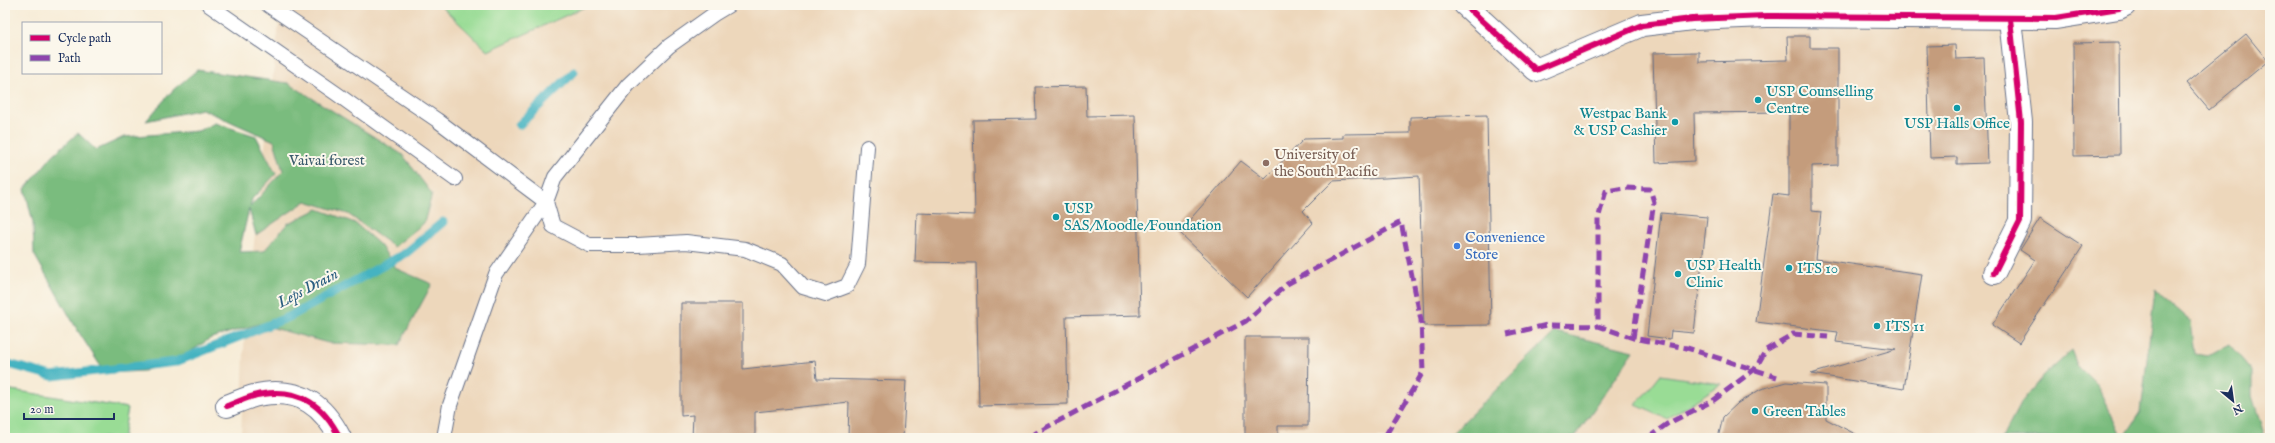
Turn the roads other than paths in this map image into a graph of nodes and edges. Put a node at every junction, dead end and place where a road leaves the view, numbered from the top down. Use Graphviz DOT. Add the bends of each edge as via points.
graph roads {
  1 [pos="209,5"];
  2 [pos="268,5"];
  3 [pos="729,5"];
  4 [pos="1464,5"];
  5 [pos="2125,5"];
  6 [pos="2010,20"];
  7 [pos="867,147"];
  8 [pos="455,179"];
  9 [pos="546,202"];
  10 [pos="1994,273"];
  11 [pos="227,406"];
  12 [pos="340,438"];
  13 [pos="444,438"];
  1 -- 8 [label="lane"];
  2 -- 9 [label="lane" via="437,120"];
  3 -- 9 [label="lane" via="669,46 628,85 555,177"];
  4 -- 6 [label="street" via="1536,70 1642,25 1692,19 1791,16"];
  5 -- 6 [label="street" via="2056,18"];
  6 -- 10 [label="street" via="2021,122 2020,221"];
  7 -- 9 [label="lane" via="858,264 848,286 826,294 803,287 782,264 746,249 686,242 589,245 553,226"];
  9 -- 13 [label="lane" via="496,274 450,405"];
  11 -- 12 [label="street" via="262,394 292,393 322,409"];
}
